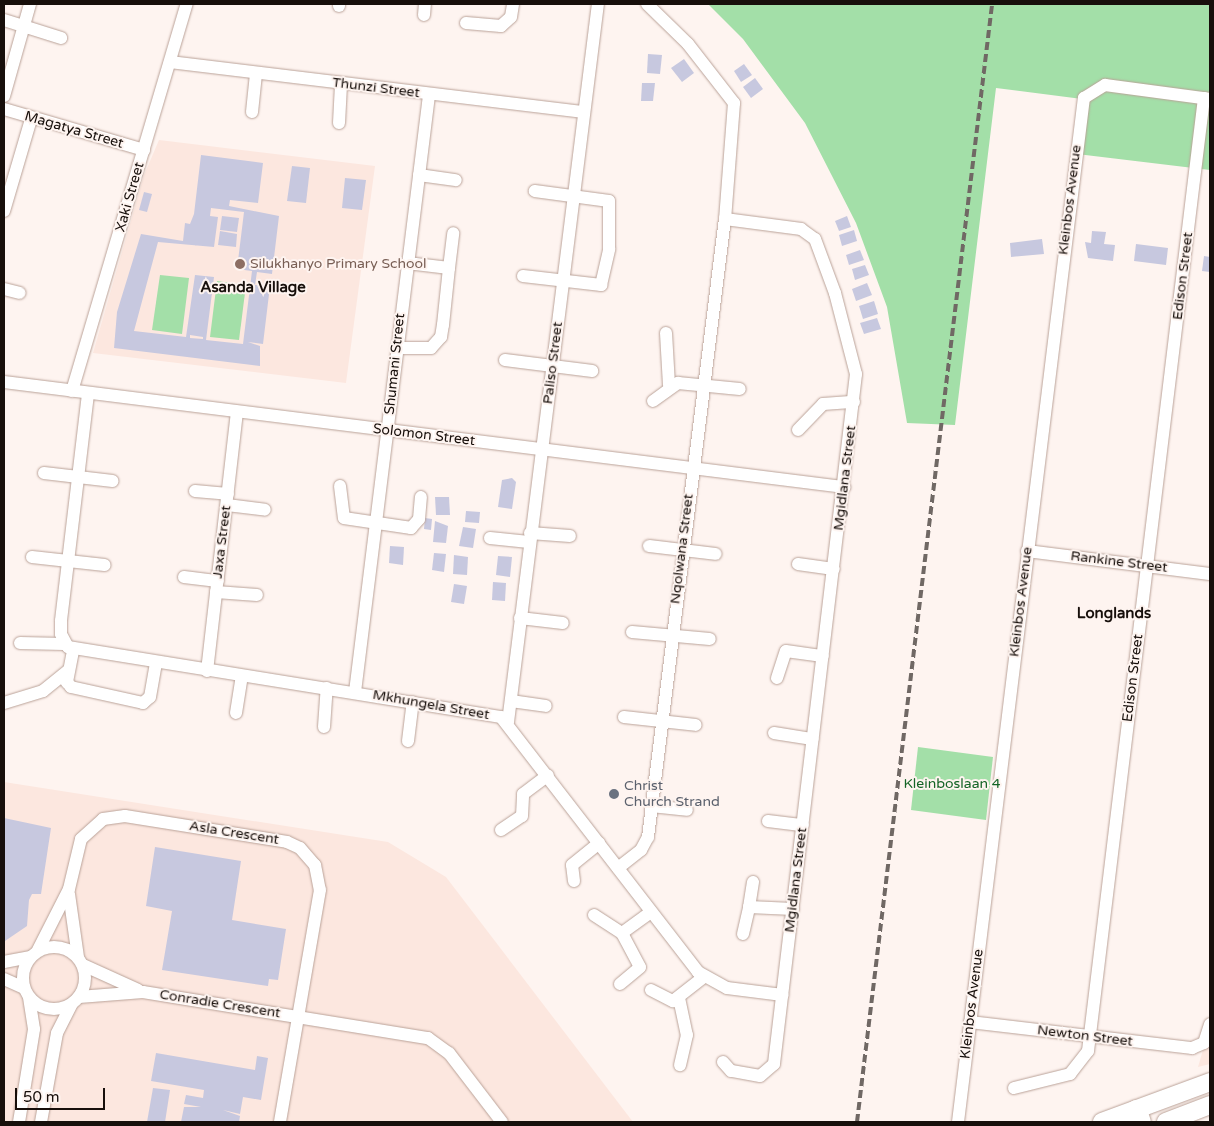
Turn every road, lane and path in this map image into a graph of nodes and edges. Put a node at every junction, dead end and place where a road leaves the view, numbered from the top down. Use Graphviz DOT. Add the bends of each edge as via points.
graph roads {
  1 [pos="30,4"];
  2 [pos="187,4"];
  3 [pos="513,4"];
  4 [pos="598,4"];
  5 [pos="647,4"];
  6 [pos="4,20"];
  7 [pos="466,24"];
  8 [pos="23,27"];
  9 [pos="61,38"];
  10 [pos="170,62"];
  11 [pos="256,73"];
  12 [pos="342,84"];
  13 [pos="429,95"];
  14 [pos="4,96"];
  15 [pos="1207,98"];
  16 [pos="4,109"];
  17 [pos="252,112"];
  18 [pos="582,112"];
  19 [pos="31,119"];
  20 [pos="339,123"];
  21 [pos="144,150"];
  22 [pos="419,175"];
  23 [pos="456,180"];
  24 [pos="535,191"];
  25 [pos="572,196"];
  26 [pos="4,211"];
  27 [pos="725,219"];
  28 [pos="453,233"];
  29 [pos="407,263"];
  30 [pos="449,268"];
  31 [pos="523,276"];
  32 [pos="562,282"];
  33 [pos="4,289"];
  34 [pos="20,293"];
  35 [pos="666,333"];
  36 [pos="397,348"];
  37 [pos="505,360"];
  38 [pos="553,366"];
  39 [pos="592,371"];
  40 [pos="4,382"];
  41 [pos="669,386"];
  42 [pos="703,386"];
  43 [pos="740,389"];
  44 [pos="72,391"];
  45 [pos="88,394"];
  46 [pos="653,401"];
  47 [pos="854,402"];
  48 [pos="237,412"];
  49 [pos="798,430"];
  50 [pos="388,431"];
  51 [pos="542,450"];
  52 [pos="692,468"];
  53 [pos="44,473"];
  54 [pos="78,477"];
  55 [pos="113,481"];
  56 [pos="340,486"];
  57 [pos="844,486"];
  58 [pos="195,491"];
  59 [pos="421,497"];
  60 [pos="227,499"];
  61 [pos="265,510"];
  62 [pos="377,522"];
  63 [pos="570,536"];
  64 [pos="530,537"];
  65 [pos="490,538"];
  66 [pos="649,546"];
  67 [pos="682,549"];
  68 [pos="1027,552"];
  69 [pos="716,554"];
  70 [pos="32,557"];
  71 [pos="68,563"];
  72 [pos="798,564"];
  73 [pos="105,565"];
  74 [pos="1147,566"];
  75 [pos="834,570"];
  76 [pos="1210,574"];
  77 [pos="184,577"];
  78 [pos="217,586"];
  79 [pos="257,595"];
  80 [pos="520,618"];
  81 [pos="563,623"];
  82 [pos="632,632"];
  83 [pos="672,636"];
  84 [pos="710,639"];
  85 [pos="20,643"];
  86 [pos="68,647"];
  87 [pos="824,656"];
  88 [pos="156,663"];
  89 [pos="69,670"];
  90 [pos="207,671"];
  91 [pos="242,676"];
  92 [pos="777,678"];
  93 [pos="327,688"];
  94 [pos="355,692"];
  95 [pos="511,701"];
  96 [pos="413,702"];
  97 [pos="4,703"];
  98 [pos="546,706"];
  99 [pos="236,713"];
  100 [pos="624,717"];
  101 [pos="662,721"];
  102 [pos="508,722"];
  103 [pos="696,725"];
  104 [pos="324,727"];
  105 [pos="774,733"];
  106 [pos="813,739"];
  107 [pos="408,741"];
  108 [pos="548,775"];
  109 [pos="651,806"];
  110 [pos="687,810"];
  111 [pos="768,821"];
  112 [pos="803,825"];
  113 [pos="501,830"];
  114 [pos="599,842"];
  115 [pos="618,868"];
  116 [pos="574,881"];
  117 [pos="752,882"];
  118 [pos="69,889"];
  119 [pos="748,907"];
  120 [pos="793,909"];
  121 [pos="651,912"];
  122 [pos="594,915"];
  123 [pos="622,933"];
  124 [pos="744,934"];
  125 [pos="34,954"];
  126 [pos="81,961"];
  127 [pos="4,962"];
  128 [pos="4,978"];
  129 [pos="704,978"];
  130 [pos="620,984"];
  131 [pos="651,990"];
  132 [pos="143,992"];
  133 [pos="27,993"];
  134 [pos="782,995"];
  135 [pos="679,998"];
  136 [pos="75,1000"];
  137 [pos="298,1016"];
  138 [pos="970,1022"];
  139 [pos="1210,1024"];
  140 [pos="1090,1036"];
  141 [pos="724,1062"];
  142 [pos="680,1065"];
  143 [pos="1210,1082"];
  144 [pos="1014,1088"];
  145 [pos="1210,1105"];
  146 [pos="1138,1116"];
  147 [pos="19,1122"];
  148 [pos="41,1122"];
  149 [pos="280,1122"];
  150 [pos="502,1122"];
  151 [pos="958,1122"];
  152 [pos="1102,1122"];
  153 [pos="1166,1122"];
  1 -- 8 [label="street"];
  2 -- 10 [label="street, Xaki Street"];
  3 -- 7 [label="street" via="511,17 501,26"];
  4 -- 18 [label="street, Paliso Street"];
  5 -- 27 [label="street" via="688,44 734,103"];
  6 -- 8 [label="street"];
  8 -- 9 [label="street"];
  8 -- 14 [label="street"];
  10 -- 11 [label="street, Thunzi Street"];
  10 -- 21 [label="street, Xaki Street"];
  11 -- 12 [label="street, Thunzi Street"];
  11 -- 17 [label="street"];
  12 -- 13 [label="street, Thunzi Street"];
  12 -- 20 [label="street"];
  13 -- 18 [label="street, Thunzi Street"];
  13 -- 22 [label="street, Shumani Street"];
  15 -- 68 [label="street, Kleinbos Avenue" via="1105,85 1095,88 1084,98"];
  15 -- 74 [label="street, Edison Street"];
  16 -- 19 [label="street, Magatya Street"];
  18 -- 25 [label="street, Paliso Street"];
  19 -- 21 [label="street, Magatya Street"];
  19 -- 26 [label="street"];
  21 -- 44 [label="street, Xaki Street"];
  22 -- 23 [label="street"];
  22 -- 29 [label="street, Shumani Street"];
  24 -- 25 [label="street"];
  25 -- 32 [label="street, Paliso Street"];
  25 -- 32 [label="street" via="611,204 609,250 603,284"];
  27 -- 42 [label="street, Nqolwana Street"];
  27 -- 47 [label="street, Mgidlana Street" via="801,229 815,239 852,350"];
  28 -- 30 [label="street"];
  29 -- 30 [label="street"];
  29 -- 36 [label="street, Shumani Street"];
  30 -- 36 [label="street" via="439,340 425,350"];
  31 -- 32 [label="street"];
  32 -- 38 [label="street, Paliso Street"];
  33 -- 34 [label="street"];
  35 -- 41 [label="street"];
  36 -- 50 [label="street, Shumani Street"];
  37 -- 38 [label="street"];
  38 -- 39 [label="street"];
  38 -- 51 [label="street, Paliso Street"];
  40 -- 44 [label="street, Solomon Street"];
  41 -- 42 [label="street"];
  41 -- 46 [label="street"];
  42 -- 43 [label="street"];
  42 -- 52 [label="street, Nqolwana Street"];
  44 -- 45 [label="street, Solomon Street"];
  45 -- 48 [label="street, Solomon Street"];
  45 -- 54 [label="street"];
  47 -- 49 [label="street" via="823,404"];
  47 -- 57 [label="street, Mgidlana Street"];
  48 -- 50 [label="street, Solomon Street"];
  48 -- 60 [label="street, Jaxa Street"];
  50 -- 51 [label="street, Solomon Street"];
  50 -- 62 [label="street, Shumani Street"];
  51 -- 52 [label="street, Solomon Street"];
  51 -- 64 [label="street, Paliso Street"];
  52 -- 57 [label="street, Solomon Street"];
  52 -- 67 [label="street, Nqolwana Street"];
  53 -- 54 [label="street"];
  54 -- 55 [label="street"];
  54 -- 71 [label="street"];
  56 -- 62 [label="street" via="342,516"];
  57 -- 75 [label="street, Mgidlana Street"];
  58 -- 60 [label="street"];
  59 -- 62 [label="street" via="414,527"];
  60 -- 61 [label="street"];
  60 -- 78 [label="street, Jaxa Street"];
  62 -- 94 [label="street, Shumani Street"];
  63 -- 64 [label="street"];
  64 -- 65 [label="street"];
  64 -- 80 [label="street, Paliso Street"];
  66 -- 67 [label="street"];
  67 -- 69 [label="street"];
  67 -- 83 [label="street, Nqolwana Street"];
  68 -- 74 [label="street, Rankine Street"];
  68 -- 138 [label="street, Kleinbos Avenue"];
  70 -- 71 [label="street"];
  71 -- 73 [label="street"];
  71 -- 86 [label="street" via="61,621"];
  72 -- 75 [label="street"];
  74 -- 76 [label="street, Rankine Street"];
  74 -- 140 [label="street, Edison Street"];
  75 -- 87 [label="street, Mgidlana Street"];
  77 -- 78 [label="street"];
  78 -- 79 [label="street"];
  78 -- 90 [label="street, Jaxa Street"];
  80 -- 81 [label="street"];
  80 -- 95 [label="street, Paliso Street"];
  82 -- 83 [label="street"];
  83 -- 84 [label="street"];
  83 -- 101 [label="street, Nqolwana Street"];
  85 -- 86 [label="street, Mkhungela Street"];
  86 -- 88 [label="street, Mkhungela Street"];
  86 -- 89 [label="street"];
  87 -- 92 [label="street" via="786,651"];
  87 -- 106 [label="street, Mgidlana Street"];
  88 -- 89 [label="street" via="150,697 143,704 70,687"];
  88 -- 90 [label="street, Mkhungela Street"];
  89 -- 97 [label="street" via="43,691"];
  90 -- 91 [label="street, Mkhungela Street"];
  91 -- 93 [label="street, Mkhungela Street"];
  91 -- 99 [label="street"];
  93 -- 94 [label="street, Mkhungela Street"];
  93 -- 104 [label="street"];
  94 -- 96 [label="street, Mkhungela Street"];
  95 -- 98 [label="street"];
  95 -- 102 [label="street, Paliso Street"];
  96 -- 102 [label="street, Mkhungela Street" via="490,715"];
  96 -- 107 [label="street"];
  100 -- 101 [label="street"];
  101 -- 103 [label="street"];
  101 -- 109 [label="street, Nqolwana Street"];
  102 -- 108 [label="street, Mkhungela Street"];
  105 -- 106 [label="street"];
  106 -- 112 [label="street, Mgidlana Street"];
  108 -- 113 [label="street" via="523,794 522,816"];
  108 -- 114 [label="street, Mkhungela Street"];
  109 -- 110 [label="street"];
  109 -- 115 [label="street, Nqolwana Street" via="646,842"];
  111 -- 112 [label="street"];
  112 -- 120 [label="street, Mgidlana Street"];
  114 -- 115 [label="street, Mkhungela Street"];
  114 -- 116 [label="street" via="572,865"];
  115 -- 121 [label="street, Mkhungela Street"];
  117 -- 119 [label="street"];
  118 -- 125 [label="street, Asla Crescent"];
  118 -- 126 [label="street, Asla Crescent" via="71,930"];
  118 -- 137 [label="street, Asla Crescent" via="81,839 96,823 110,817 294,844 311,858 320,882"];
  119 -- 120 [label="street"];
  119 -- 124 [label="street"];
  120 -- 134 [label="street, Mgidlana Street"];
  121 -- 123 [label="street"];
  121 -- 129 [label="street, Mkhungela Street"];
  122 -- 123 [label="street"];
  123 -- 130 [label="street" via="640,967"];
  125 -- 126 [label="street" via="59,946"];
  125 -- 127 [label="street"];
  125 -- 133 [label="street" via="24,966"];
  126 -- 132 [label="street, Conradie Crescent"];
  126 -- 136 [label="street" via="85,981"];
  128 -- 133 [label="street"];
  129 -- 134 [label="street, Mkhungela Street" via="727,988"];
  129 -- 135 [label="street"];
  131 -- 135 [label="street" via="665,1001"];
  132 -- 136 [label="street, Conradie Crescent"];
  132 -- 137 [label="street, Conradie Crescent"];
  133 -- 136 [label="street" via="45,1008"];
  133 -- 147 [label="street" via="34,1029"];
  134 -- 141 [label="street, Mgidlana Street" via="774,1064 760,1076 731,1071"];
  135 -- 142 [label="street" via="687,1035"];
  136 -- 148 [label="street" via="57,1033"];
  137 -- 149 [label="street, Conradie Crescent"];
  137 -- 150 [label="street, Conradie Crescent" via="434,1041 449,1052"];
  138 -- 140 [label="street, Newton Street"];
  138 -- 151 [label="street, Kleinbos Avenue"];
  139 -- 140 [label="street, Newton Street" via="1200,1045 1192,1048"];
  140 -- 144 [label="street, Edison Street" via="1085,1059 1076,1070"];
  143 -- 146 [label="main road"];
  145 -- 153 [label="main road"];
  146 -- 152 [label="main road"];
}
